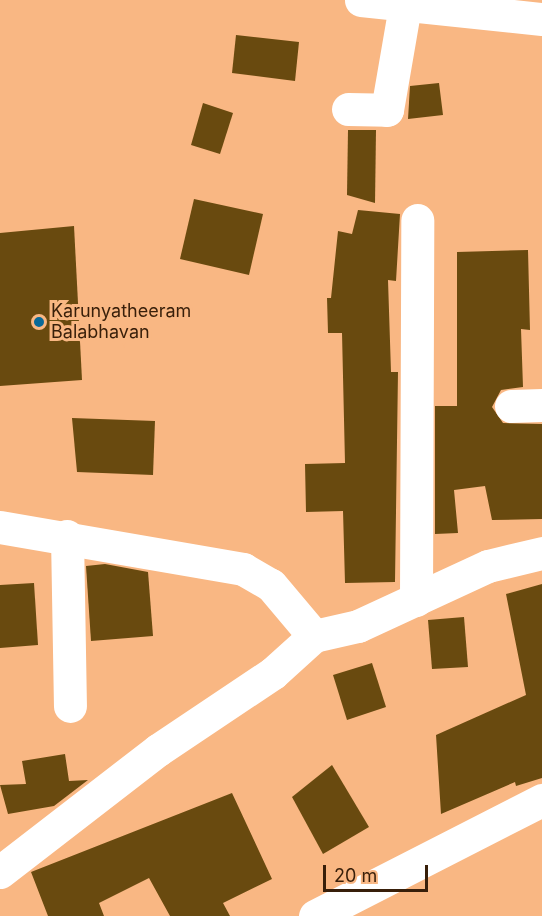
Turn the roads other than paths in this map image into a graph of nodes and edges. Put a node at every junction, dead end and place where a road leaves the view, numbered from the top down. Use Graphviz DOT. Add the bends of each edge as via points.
graph roads {
  1 [pos="357,1"];
  2 [pos="405,6"];
  3 [pos="542,19"];
  4 [pos="348,109"];
  5 [pos="417,220"];
  6 [pos="0,527"];
  7 [pos="67,536"];
  8 [pos="542,553"];
  9 [pos="416,600"];
  10 [pos="314,636"];
  11 [pos="70,706"];
  12 [pos="542,800"];
  13 [pos="5,862"];
  14 [pos="315,916"];
  1 -- 2 [label="street"];
  2 -- 3 [label="street"];
  2 -- 4 [label="street" via="387,110"];
  5 -- 9 [label="street"];
  6 -- 7 [label="street"];
  7 -- 10 [label="street" via="243,569 271,585"];
  7 -- 11 [label="street"];
  8 -- 9 [label="street" via="488,566"];
  9 -- 10 [label="street" via="358,626"];
  10 -- 13 [label="street" via="273,673 158,750 96,802"];
  12 -- 14 [label="street"];
}
